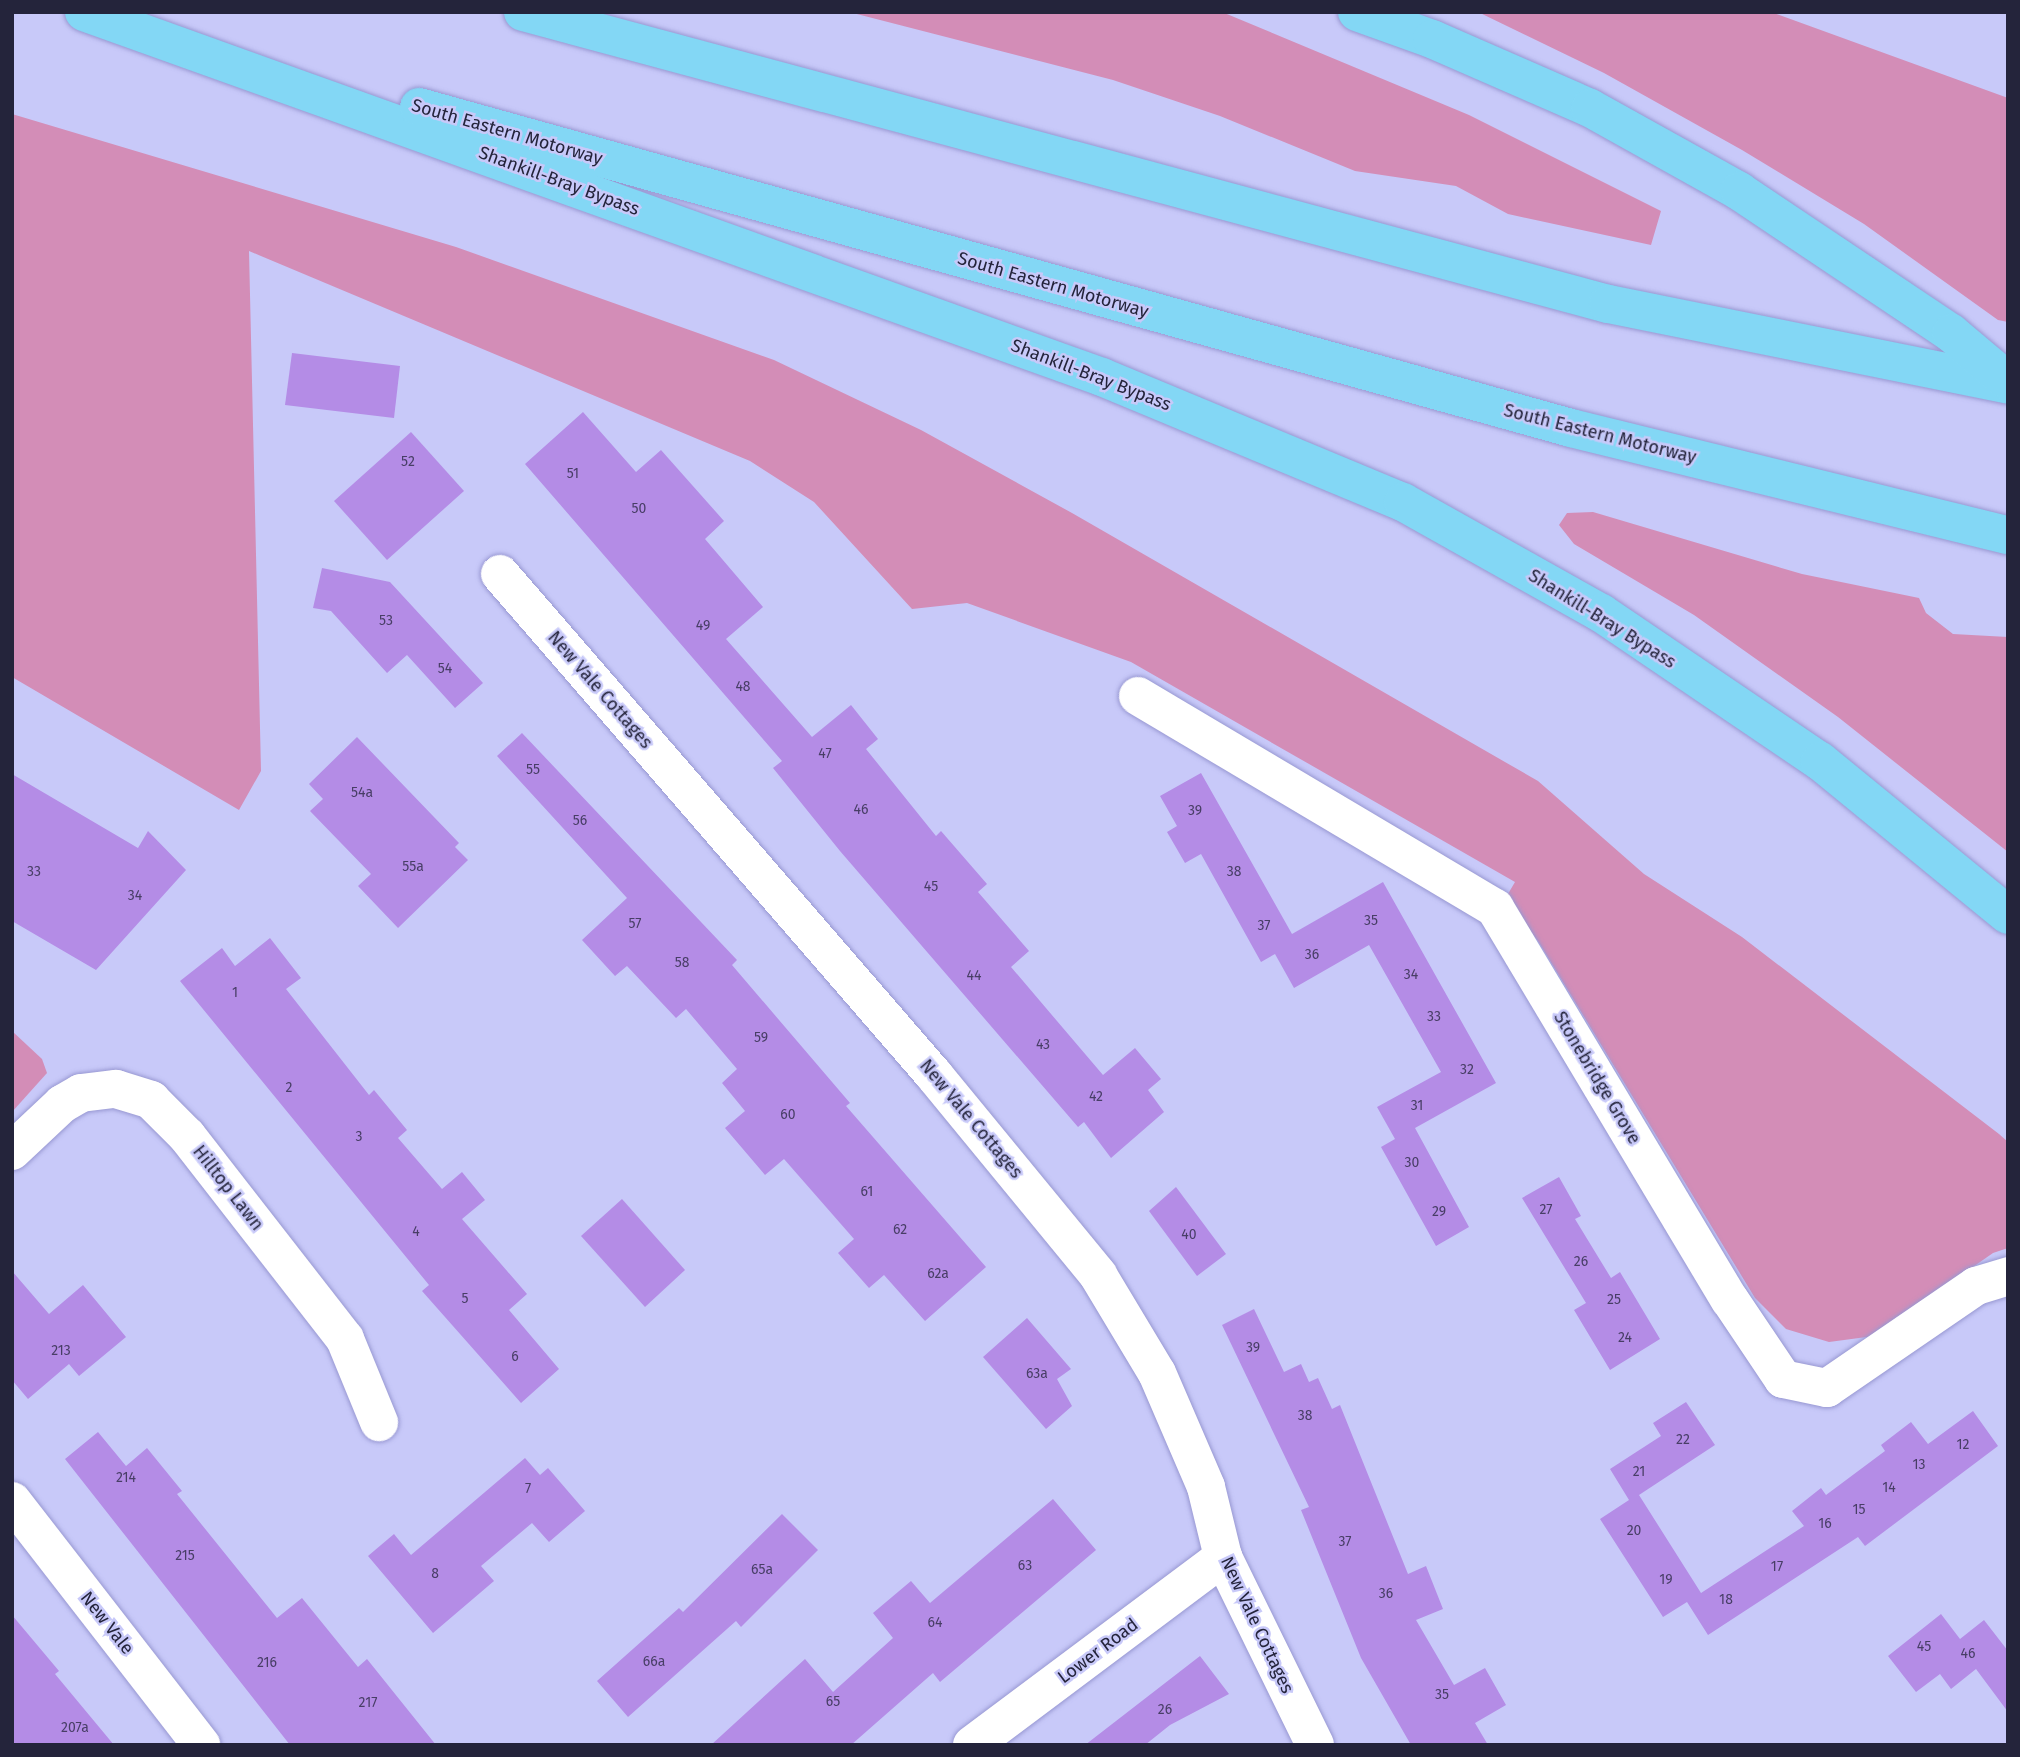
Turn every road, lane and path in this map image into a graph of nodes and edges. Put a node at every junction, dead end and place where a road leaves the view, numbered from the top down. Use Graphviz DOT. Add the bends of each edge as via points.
graph roads {
  1 [pos="523,12"];
  2 [pos="1356,12"];
  3 [pos="94,15"];
  4 [pos="2008,383"];
  5 [pos="2008,535"];
  6 [pos="500,574"];
  7 [pos="1138,696"];
  8 [pos="2008,915"];
  9 [pos="12,1152"];
  10 [pos="2008,1276"];
  11 [pos="379,1422"];
  12 [pos="12,1501"];
  13 [pos="1223,1557"];
  14 [pos="201,1745"];
  15 [pos="972,1745"];
  16 [pos="1315,1745"];
  1 -- 4 [label="highway" via="1608,304"];
  2 -- 4 [label="highway" via="1432,39 1590,108 1739,191 1951,333"];
  3 -- 5 [label="highway, South Eastern Motorway" via="1571,428"];
  3 -- 8 [label="highway, Shankill-Bray Bypass" via="1102,377 1403,502 1601,613 1821,761"];
  6 -- 13 [label="street, New Vale Cottages" via="934,1075 1098,1275 1157,1373 1206,1487"];
  7 -- 10 [label="street, Stonebridge Grove" via="1495,908 1730,1300 1783,1378 1827,1388 1976,1286"];
  9 -- 11 [label="street, Hilltop Lawn" via="62,1104 81,1093 116,1089 151,1100 187,1136 345,1339"];
  12 -- 14 [label="street, New Vale"];
  13 -- 15 [label="street, Lower Road"];
  13 -- 16 [label="street, New Vale Cottages"];
}
